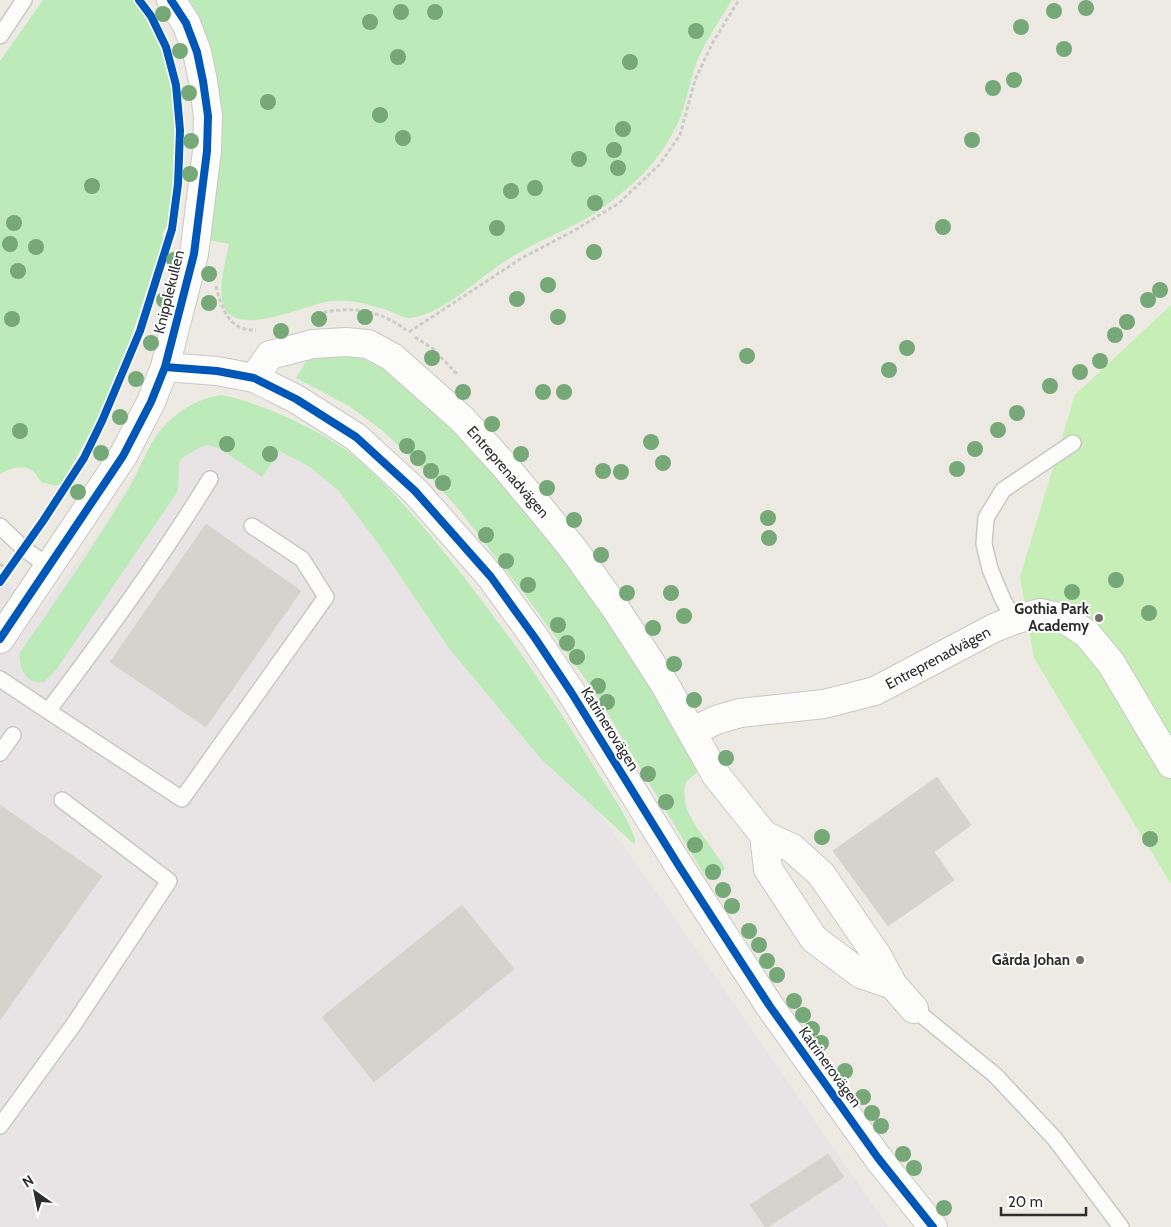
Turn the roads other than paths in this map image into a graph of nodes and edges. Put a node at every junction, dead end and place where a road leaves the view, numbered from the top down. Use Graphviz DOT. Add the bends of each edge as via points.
graph roads {
  1 [pos="24,0"];
  2 [pos="171,0"];
  3 [pos="0,36"];
  4 [pos="165,366"];
  5 [pos="254,378"];
  6 [pos="1073,444"];
  7 [pos="210,479"];
  8 [pos="0,526"];
  9 [pos="252,526"];
  10 [pos="50,567"];
  11 [pos="1014,620"];
  12 [pos="0,639"];
  13 [pos="0,679"];
  14 [pos="48,711"];
  15 [pos="692,732"];
  16 [pos="13,735"];
  17 [pos="0,753"];
  18 [pos="1171,764"];
  19 [pos="62,800"];
  20 [pos="764,835"];
  21 [pos="893,985"];
  22 [pos="914,1009"];
  23 [pos="0,1126"];
  24 [pos="933,1227"];
  25 [pos="1121,1227"];
  1 -- 3 [label="lane"];
  2 -- 4 [label="street, Knipplekullen" via="186,22 197,52 208,116 207,152 194,254"];
  4 -- 5 [label="street, Katrinerovägen"];
  4 -- 10 [label="street, Knipplekullen" via="151,402 123,456"];
  5 -- 15 [label="street, Entreprenadvägen" via="270,355 313,344 346,342 368,344 392,357 418,378 503,464 574,550 664,683"];
  5 -- 24 [label="street, Katrinerovägen" via="296,399 356,438 415,491 491,577 571,692 769,1005 878,1158"];
  6 -- 11 [label="lane" via="1003,490 986,518 984,544 990,569"];
  7 -- 14 [label="lane" via="162,554"];
  8 -- 10 [label="lane" via="24,549"];
  9 -- 14 [label="lane" via="302,559 326,597 182,799"];
  10 -- 12 [label="street, Knipplekullen"];
  11 -- 15 [label="street, Entreprenadvägen" via="875,691 824,704 740,713"];
  11 -- 18 [label="street, Entreprenadvägen" via="1040,613 1063,618 1087,634 1111,663"];
  13 -- 14 [label="lane"];
  15 -- 20 [label="street, Entreprenadvägen" via="716,775"];
  16 -- 17 [label="lane"];
  19 -- 23 [label="lane" via="169,881 74,1024"];
  20 -- 21 [label="street, Entreprenadvägen" via="792,848 821,874 878,957"];
  20 -- 21 [label="street, Entreprenadvägen" via="768,869 814,939 861,974"];
  21 -- 22 [label="street, Entreprenadvägen"];
  22 -- 25 [label="lane" via="995,1075 1055,1138"];
}
